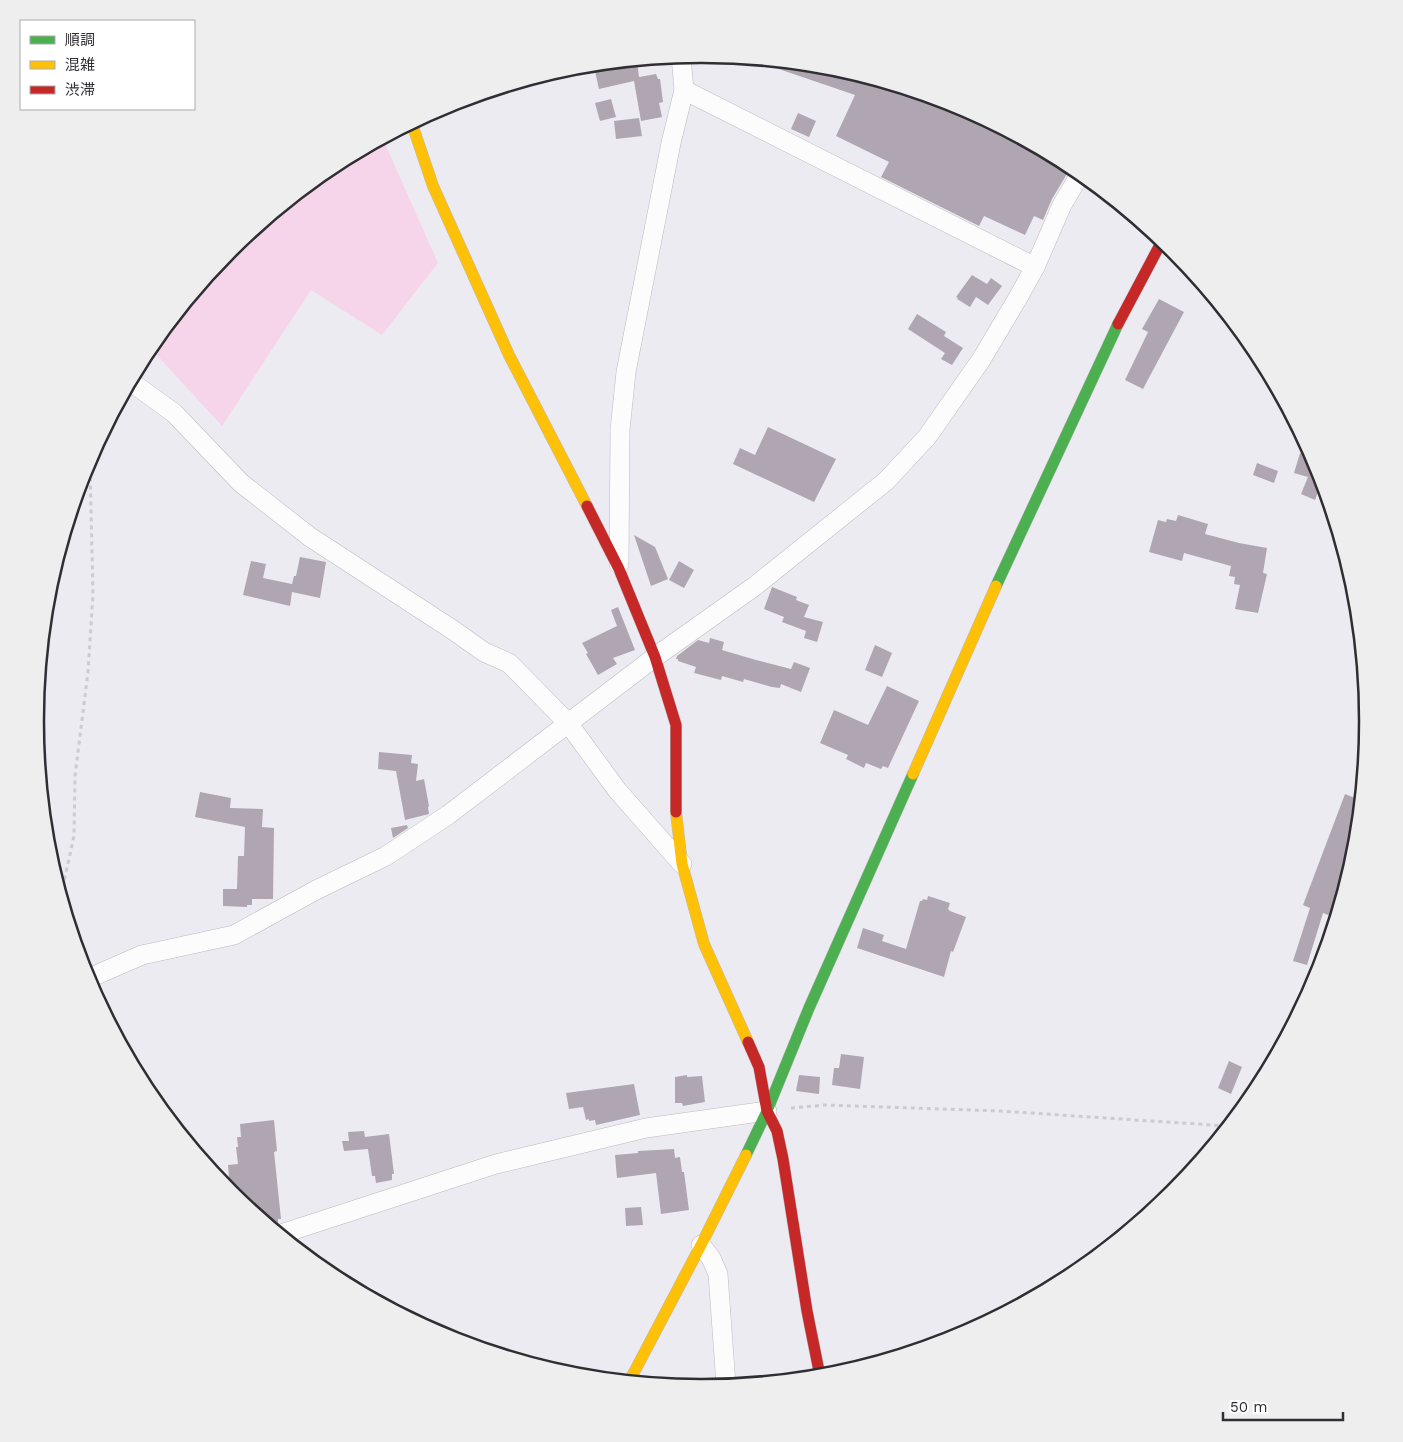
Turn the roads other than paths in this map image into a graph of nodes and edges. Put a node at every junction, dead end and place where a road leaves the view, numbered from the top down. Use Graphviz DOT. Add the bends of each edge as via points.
graph roads {
  1 [pos="682,64"];
  2 [pos="684,90"];
  3 [pos="414,130"];
  4 [pos="1076,181"];
  5 [pos="1158,248"];
  6 [pos="1035,267"];
  7 [pos="136,386"];
  8 [pos="619,569"];
  9 [pos="655,658"];
  10 [pos="568,723"];
  11 [pos="682,864"];
  12 [pos="95,975"];
  13 [pos="767,1111"];
  14 [pos="287,1232"];
  15 [pos="702,1245"];
  16 [pos="818,1368"];
  17 [pos="633,1375"];
  18 [pos="725,1378"];
  1 -- 2 [label="street"];
  2 -- 6 [label="street"];
  2 -- 8 [label="street" via="626,372 620,430"];
  3 -- 8 [label="street" via="433,186 508,355"];
  4 -- 6 [label="street"];
  5 -- 13 [label="street" via="1122,314 996,586 809,1008"];
  6 -- 9 [label="street" via="955,399 927,438 886,481 755,586"];
  7 -- 10 [label="street" via="174,413 241,483 264,502 310,537 484,652 509,663"];
  8 -- 9 [label="street"];
  9 -- 10 [label="street"];
  9 -- 11 [label="street" via="676,725 676,810"];
  10 -- 11 [label="street" via="617,790"];
  10 -- 12 [label="street" via="448,815 386,856 234,935 142,955"];
  11 -- 13 [label="street" via="704,944 759,1067"];
  13 -- 14 [label="street" via="646,1128 496,1164"];
  13 -- 15 [label="street"];
  13 -- 16 [label="street" via="777,1131 783,1159"];
  15 -- 17 [label="street"];
  15 -- 18 [label="street" via="718,1274"];
}
